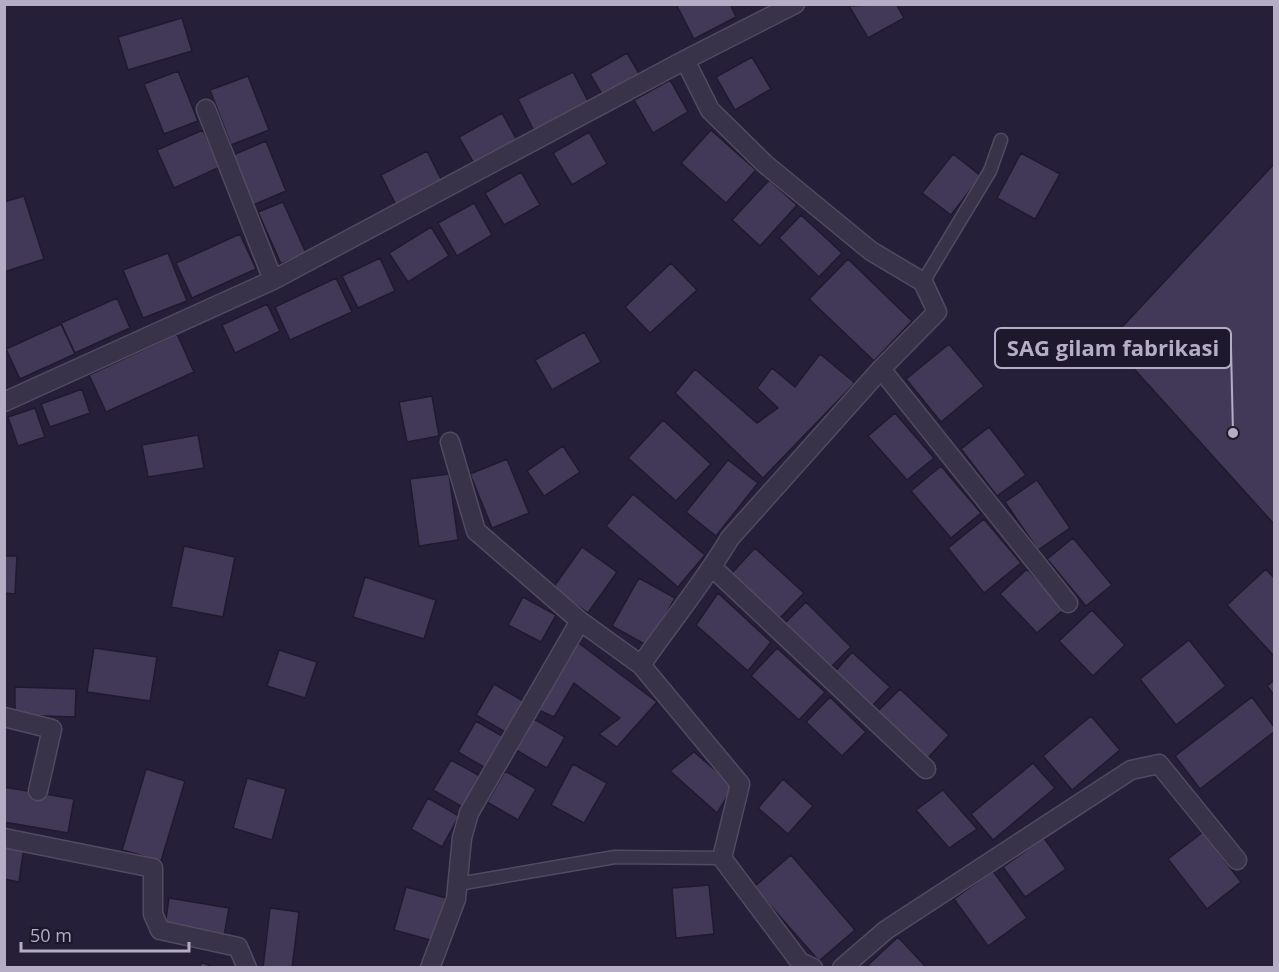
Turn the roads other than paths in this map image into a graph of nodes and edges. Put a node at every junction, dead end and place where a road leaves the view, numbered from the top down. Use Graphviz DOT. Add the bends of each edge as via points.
graph roads {
  1 [pos="795,4"];
  2 [pos="685,60"];
  3 [pos="206,109"];
  4 [pos="1001,140"];
  5 [pos="273,280"];
  6 [pos="923,282"];
  7 [pos="881,369"];
  8 [pos="4,402"];
  9 [pos="450,442"];
  10 [pos="713,568"];
  11 [pos="1068,603"];
  12 [pos="580,621"];
  13 [pos="641,665"];
  14 [pos="4,717"];
  15 [pos="926,769"];
  16 [pos="38,791"];
  17 [pos="4,838"];
  18 [pos="722,858"];
  19 [pos="1237,860"];
  20 [pos="458,884"];
  21 [pos="248,968"];
  22 [pos="430,968"];
  23 [pos="813,968"];
  24 [pos="842,968"];
  1 -- 2 [label="street"];
  2 -- 5 [label="street"];
  2 -- 6 [label="street" via="710,110 765,164 871,251"];
  3 -- 5 [label="street"];
  4 -- 6 [label="lane" via="990,171"];
  5 -- 8 [label="street"];
  6 -- 7 [label="street" via="937,312"];
  7 -- 10 [label="street" via="730,538"];
  7 -- 11 [label="street"];
  9 -- 12 [label="street" via="476,531"];
  10 -- 13 [label="street"];
  10 -- 15 [label="street"];
  12 -- 13 [label="street"];
  12 -- 20 [label="street" via="469,813 462,838"];
  13 -- 18 [label="street" via="740,784"];
  14 -- 16 [label="street" via="52,729"];
  17 -- 21 [label="street" via="153,868 153,914 160,930 238,947"];
  18 -- 20 [label="lane" via="615,857"];
  18 -- 23 [label="street" via="800,962"];
  19 -- 24 [label="street" via="1159,764 1131,770 886,930"];
  20 -- 22 [label="street"];
}
